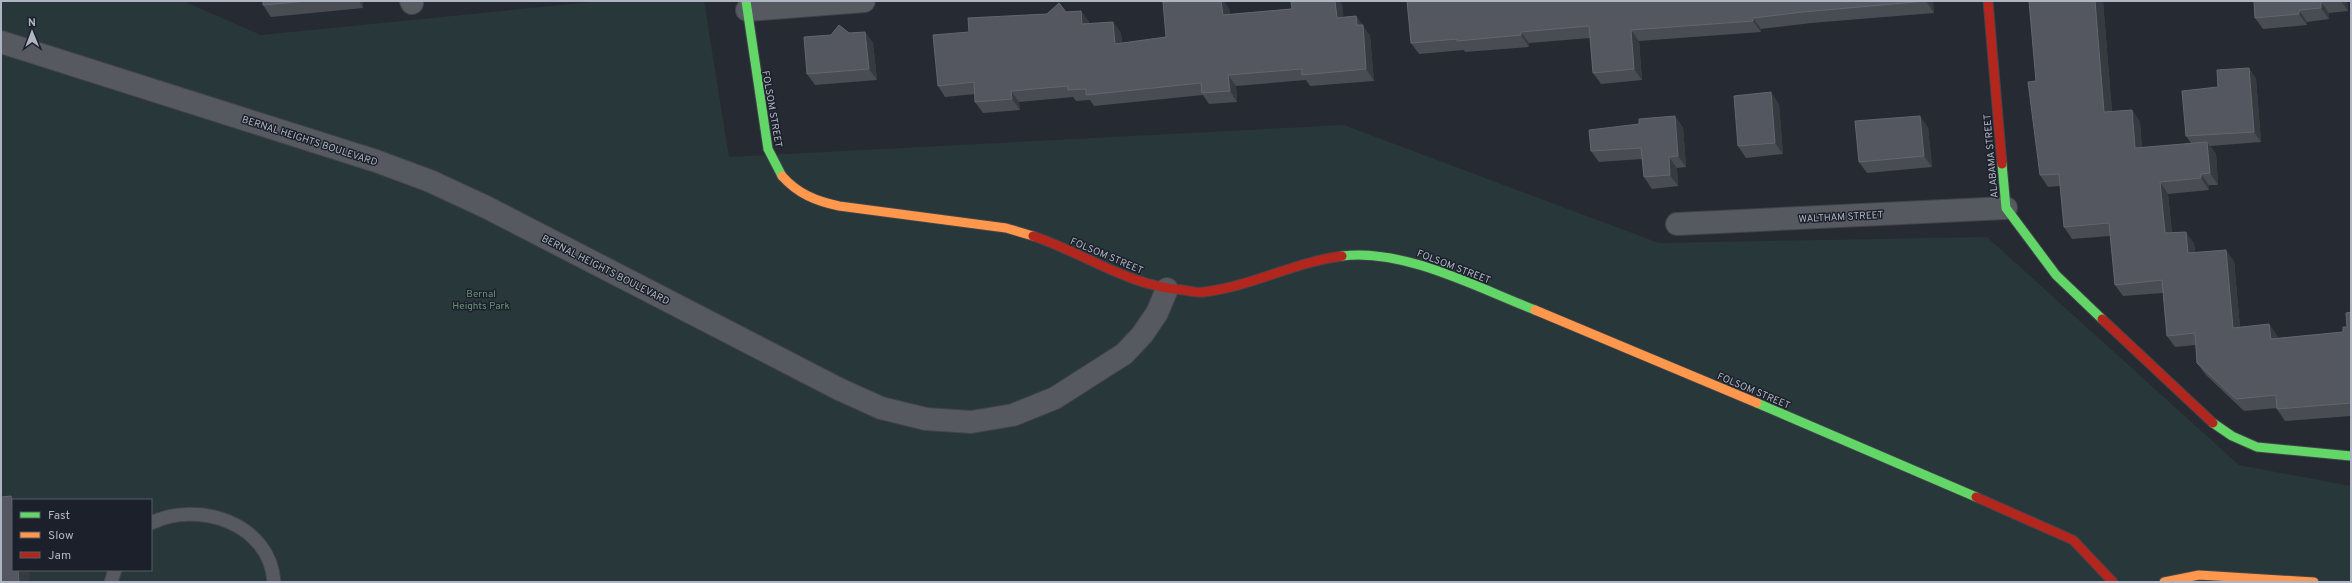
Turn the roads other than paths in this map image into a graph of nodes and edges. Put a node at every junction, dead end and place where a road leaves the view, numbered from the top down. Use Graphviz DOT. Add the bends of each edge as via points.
graph roads {
  1 [pos="864,1"];
  2 [pos="1988,1"];
  3 [pos="747,6"];
  4 [pos="1,42"];
  5 [pos="2006,208"];
  6 [pos="1677,224"];
  7 [pos="1167,289"];
  8 [pos="2351,456"];
  9 [pos="152,522"];
  10 [pos="115,571"];
  11 [pos="111,582"];
  12 [pos="274,582"];
  13 [pos="2113,582"];
  14 [pos="2164,582"];
  15 [pos="2314,582"];
  1 -- 3 [label="street"];
  2 -- 5 [label="street, ALABAMA STREET"];
  3 -- 7 [label="street, FOLSOM STREET" via="768,149 778,171 792,187 813,200 839,206 1006,228 1050,242 1133,280"];
  4 -- 7 [label="street, BERNAL HEIGHTS BOULEVARD" via="376,161 430,181 486,207 839,389 881,408 926,419 971,422 1013,415 1055,398 1124,354 1142,336 1157,313"];
  5 -- 6 [label="street, WALTHAM STREET"];
  5 -- 8 [label="street, ALABAMA STREET" via="2056,275 2214,424 2232,436 2257,447"];
  7 -- 13 [label="street, FOLSOM STREET" via="1203,292 1243,284 1317,259 1348,255 1379,255 1411,261 1582,329 2049,528 2073,540"];
  9 -- 12 [label="lane" via="162,517 198,514 216,516 232,522 260,547 270,564"];
  10 -- 11 [label="lane"];
  14 -- 15 [label="street" via="2199,575"];
}
